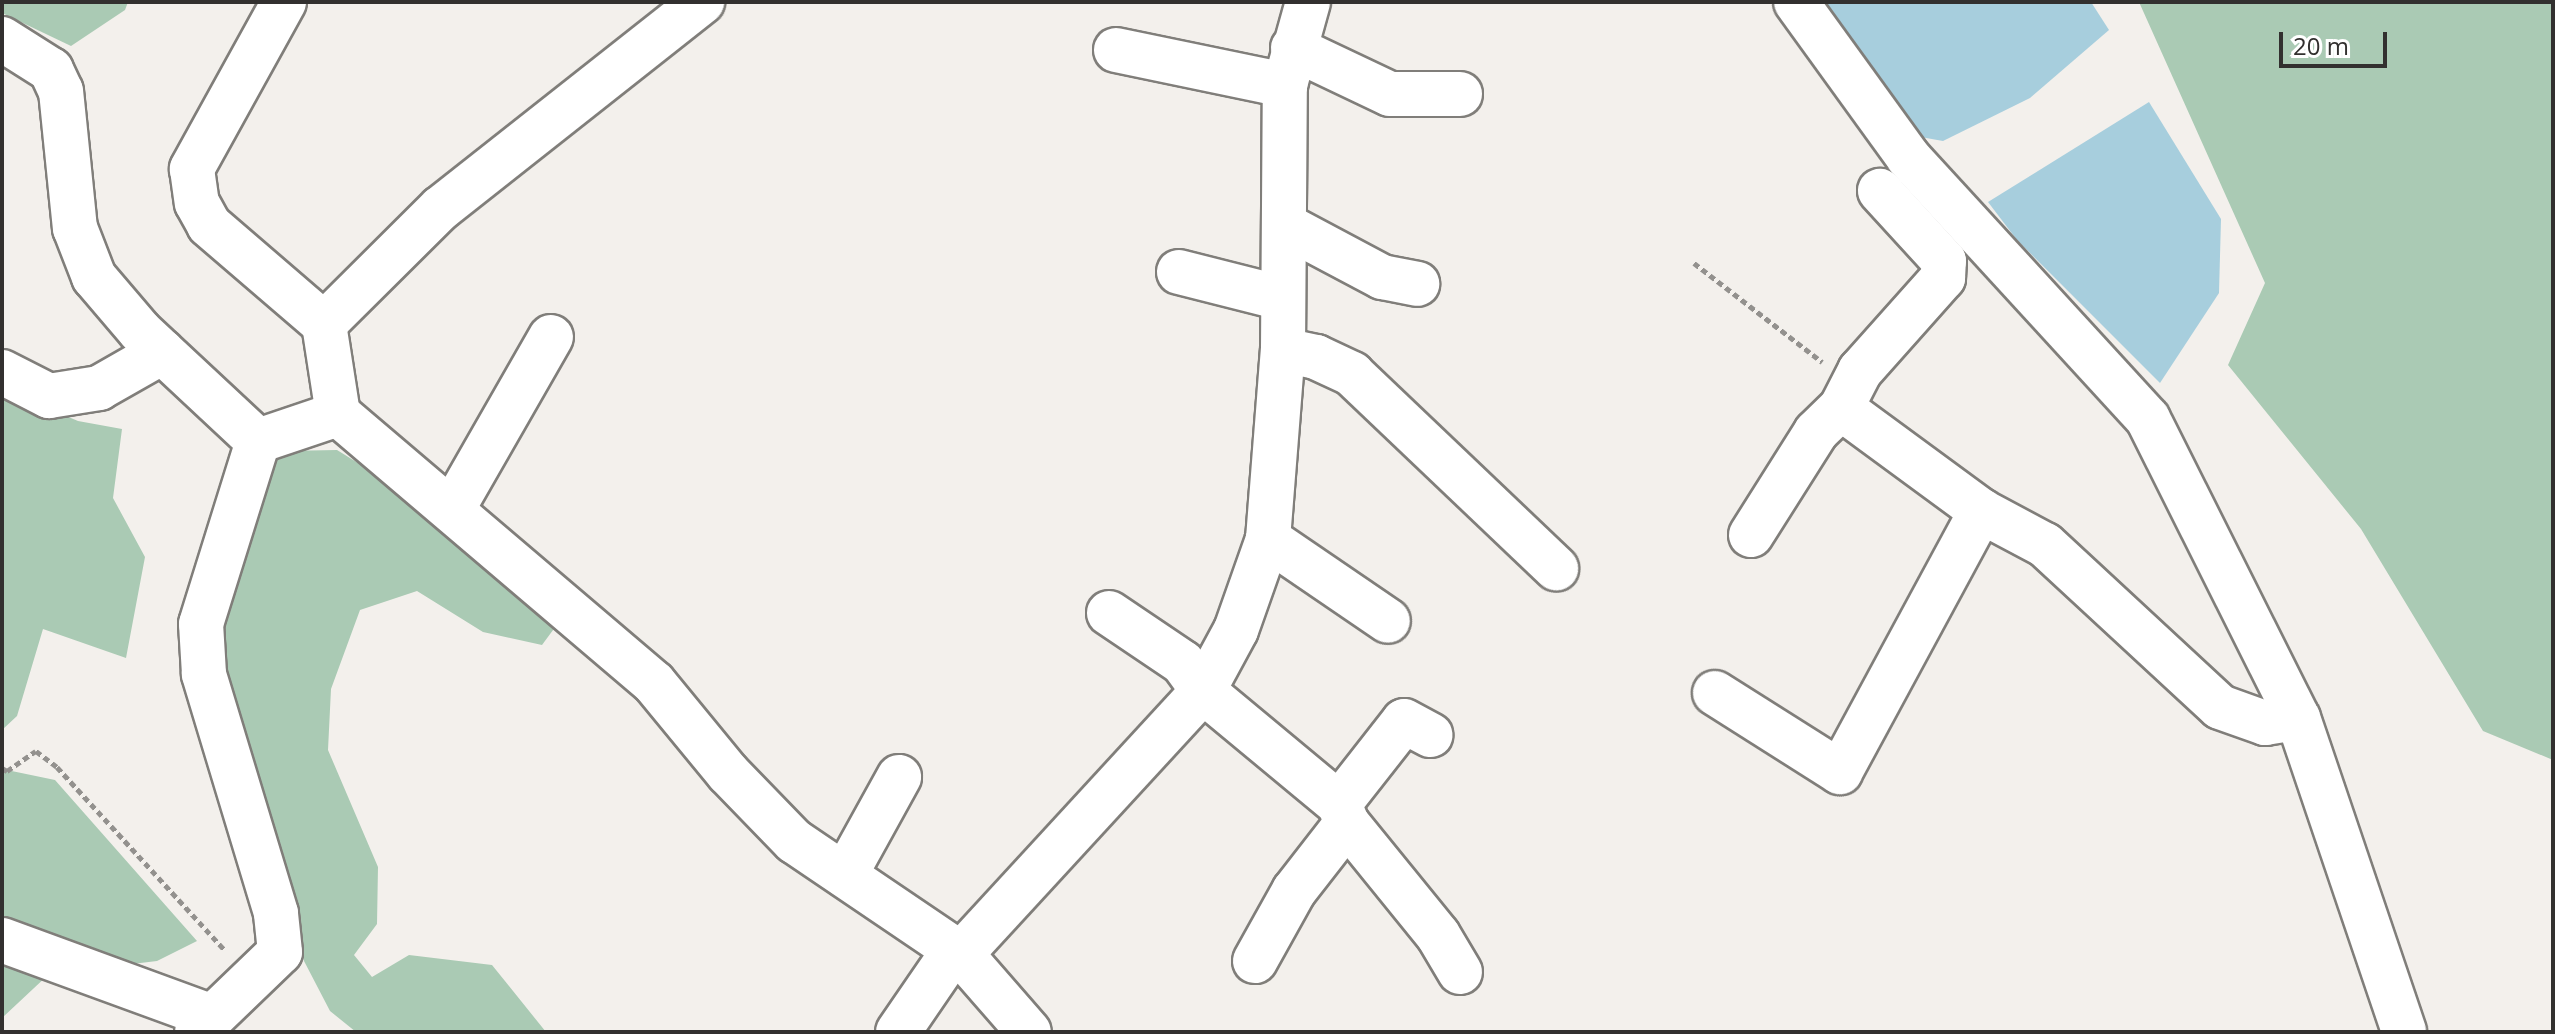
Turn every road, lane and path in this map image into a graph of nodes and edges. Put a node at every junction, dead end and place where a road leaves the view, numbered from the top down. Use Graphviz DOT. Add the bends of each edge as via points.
graph roads {
  1 [pos="284,2"];
  2 [pos="702,2"];
  3 [pos="1796,2"];
  4 [pos="1293,31"];
  5 [pos="2,39"];
  6 [pos="1116,50"];
  7 [pos="1460,94"];
  8 [pos="1880,191"];
  9 [pos="1286,226"];
  10 [pos="1694,263"];
  11 [pos="1179,272"];
  12 [pos="1417,284"];
  13 [pos="1282,298"];
  14 [pos="324,324"];
  15 [pos="551,337"];
  16 [pos="1283,350"];
  17 [pos="162,352"];
  18 [pos="2,372"];
  19 [pos="1840,385"];
  20 [pos="338,414"];
  21 [pos="258,441"];
  22 [pos="453,508"];
  23 [pos="1981,511"];
  24 [pos="1751,535"];
  25 [pos="1268,539"];
  26 [pos="1556,568"];
  27 [pos="1109,613"];
  28 [pos="1363,617"];
  29 [pos="1203,691"];
  30 [pos="1715,693"];
  31 [pos="2298,718"];
  32 [pos="1430,735"];
  33 [pos="2,768"];
  34 [pos="899,777"];
  35 [pos="1343,814"];
  36 [pos="845,875"];
  37 [pos="2,940"];
  38 [pos="961,954"];
  39 [pos="1255,961"];
  40 [pos="1460,972"];
  41 [pos="254,982"];
  42 [pos="204,1024"];
  43 [pos="2396,1028"];
  44 [pos="898,1032"];
  45 [pos="1029,1032"];
  1 -- 14 [label="street" via="192,169 197,203 209,225"];
  2 -- 14 [label="street" via="441,208"];
  3 -- 31 [label="street" via="1908,157 2148,419"];
  4 -- 6 [label="street"];
  4 -- 7 [label="street" via="1390,94"];
  4 -- 9 [label="street"];
  5 -- 17 [label="street" via="51,70 61,91 75,228 94,277"];
  8 -- 19 [label="street" via="1944,261 1943,278"];
  9 -- 12 [label="street" via="1382,277"];
  9 -- 13 [label="street"];
  10 -- 19 [label="path"];
  11 -- 13 [label="street"];
  13 -- 16 [label="street"];
  14 -- 20 [label="street"];
  15 -- 22 [label="street"];
  16 -- 25 [label="street"];
  16 -- 26 [label="street" via="1316,357 1352,374"];
  17 -- 18 [label="street" via="99,388 49,396"];
  17 -- 21 [label="street"];
  19 -- 23 [label="street"];
  19 -- 24 [label="street"];
  20 -- 21 [label="street"];
  20 -- 22 [label="street"];
  21 -- 41 [label="street" via="201,624 204,674 276,913 280,952"];
  22 -- 36 [label="street" via="654,683 728,773 794,841"];
  23 -- 30 [label="street" via="1840,772"];
  23 -- 31 [label="street" via="2045,545 2220,707 2265,723"];
  25 -- 28 [label="street"];
  25 -- 29 [label="street" via="1236,630"];
  27 -- 29 [label="street" via="1183,663"];
  29 -- 35 [label="street"];
  29 -- 38 [label="street"];
  31 -- 43 [label="street"];
  32 -- 35 [label="street" via="1404,721"];
  33 -- 41 [label="path" via="7,771 36,751 57,767"];
  34 -- 36 [label="street"];
  35 -- 39 [label="street"];
  35 -- 40 [label="street" via="1451,929"];
  36 -- 38 [label="street"];
  37 -- 42 [label="street"];
  38 -- 44 [label="street" via="946,962"];
  38 -- 45 [label="street"];
  41 -- 42 [label="street"];
}
